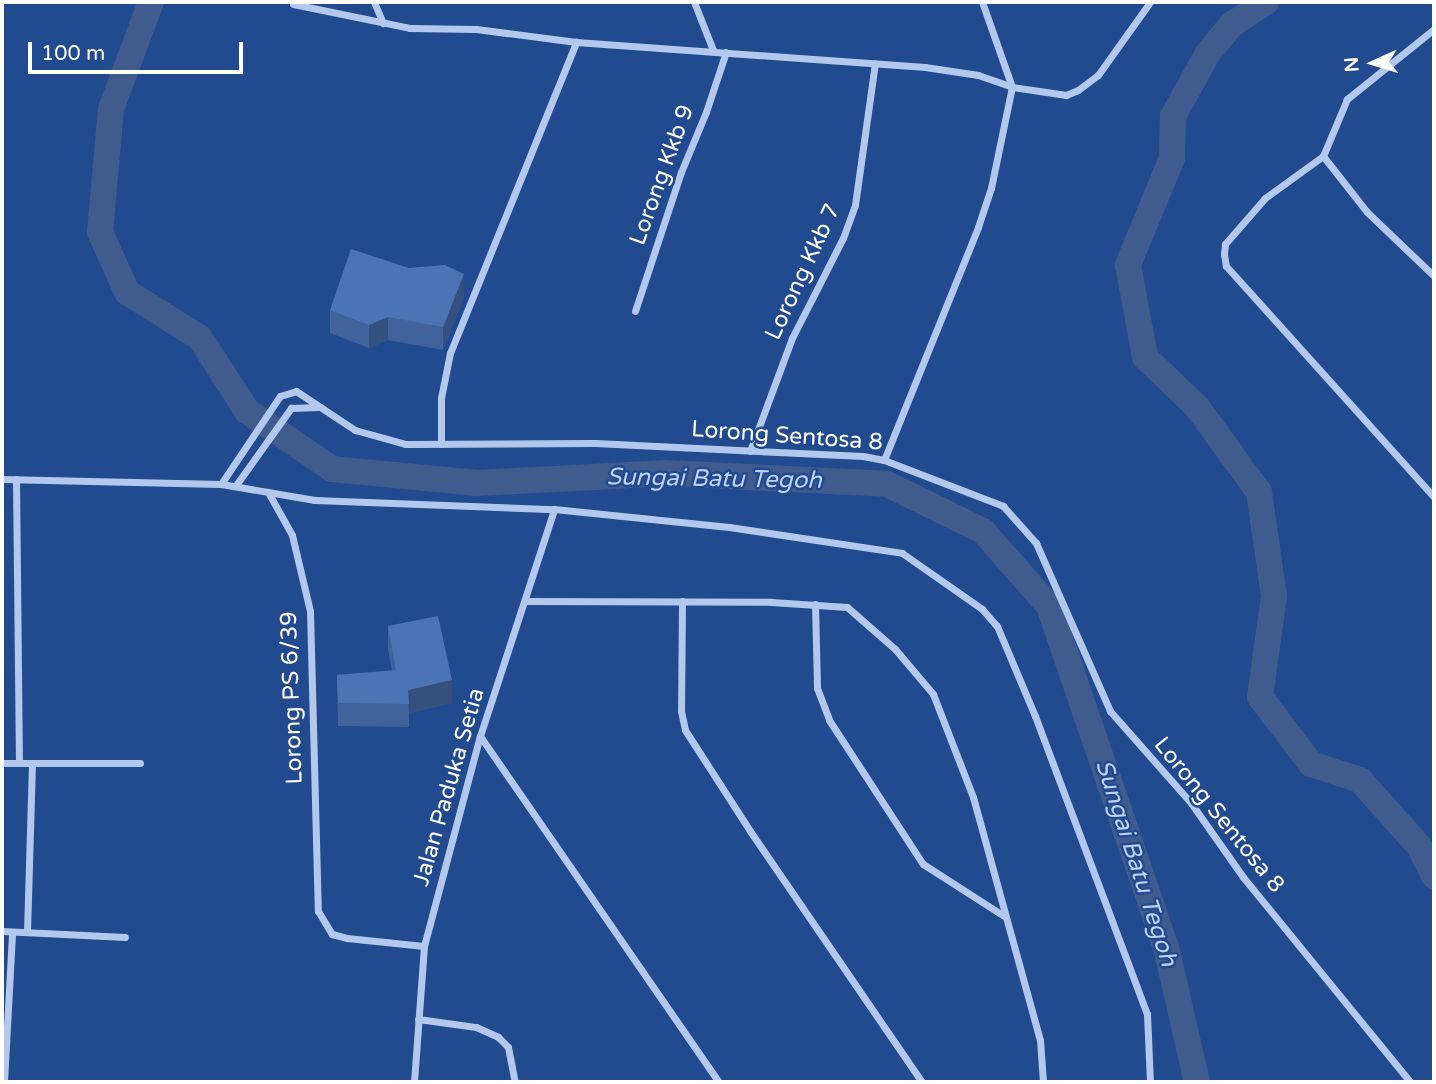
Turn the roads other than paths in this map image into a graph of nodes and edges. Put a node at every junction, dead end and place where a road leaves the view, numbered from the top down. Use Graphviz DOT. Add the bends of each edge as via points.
graph roads {
  1 [pos="374,2"];
  2 [pos="694,2"];
  3 [pos="982,2"];
  4 [pos="1150,2"];
  5 [pos="293,4"];
  6 [pos="383,23"];
  7 [pos="1434,29"];
  8 [pos="576,42"];
  9 [pos="713,50"];
  10 [pos="726,52"];
  11 [pos="875,63"];
  12 [pos="1012,88"];
  13 [pos="1323,156"];
  14 [pos="1434,276"];
  15 [pos="635,311"];
  16 [pos="321,407"];
  17 [pos="441,444"];
  18 [pos="750,451"];
  19 [pos="884,460"];
  20 [pos="2,479"];
  21 [pos="16,479"];
  22 [pos="221,484"];
  23 [pos="236,485"];
  24 [pos="268,492"];
  25 [pos="1434,497"];
  26 [pos="554,509"];
  27 [pos="527,601"];
  28 [pos="682,601"];
  29 [pos="815,604"];
  30 [pos="481,736"];
  31 [pos="2,763"];
  32 [pos="19,763"];
  33 [pos="32,763"];
  34 [pos="140,763"];
  35 [pos="1004,916"];
  36 [pos="2,931"];
  37 [pos="12,932"];
  38 [pos="26,932"];
  39 [pos="125,937"];
  40 [pos="424,946"];
  41 [pos="418,1019"];
  42 [pos="4,1082"];
  43 [pos="414,1082"];
  44 [pos="515,1082"];
  45 [pos="719,1082"];
  46 [pos="922,1082"];
  47 [pos="1043,1082"];
  48 [pos="1150,1082"];
  49 [pos="1410,1082"];
  1 -- 6 [label="street"];
  2 -- 9 [label="street"];
  3 -- 12 [label="street"];
  4 -- 12 [label="street" via="1098,75 1078,90 1066,94"];
  5 -- 6 [label="street"];
  6 -- 8 [label="street"];
  7 -- 13 [label="street" via="1347,99"];
  8 -- 9 [label="street"];
  8 -- 17 [label="street" via="450,353 441,398"];
  9 -- 10 [label="street"];
  10 -- 11 [label="street"];
  10 -- 15 [label="street, Lorong Kkb 9"];
  11 -- 12 [label="street" via="978,75"];
  11 -- 18 [label="street, Lorong Kkb 7" via="855,205 792,338"];
  12 -- 19 [label="street" via="978,228"];
  13 -- 14 [label="street" via="1367,212"];
  13 -- 25 [label="street" via="1265,198 1236,228 1225,244 1226,265"];
  16 -- 17 [label="street, Lorong Sentosa 8" via="372,437"];
  16 -- 22 [label="street, Lorong Sentosa 8" via="296,391 280,396"];
  16 -- 23 [label="street" via="291,408"];
  17 -- 18 [label="street, Lorong Sentosa 8" via="595,443"];
  18 -- 19 [label="street, Lorong Sentosa 8"];
  19 -- 49 [label="street, Lorong Sentosa 8" via="1003,506 1036,543 1110,711 1191,803 1243,877"];
  20 -- 21 [label="street"];
  21 -- 22 [label="street"];
  21 -- 32 [label="street"];
  22 -- 23 [label="street"];
  23 -- 24 [label="street"];
  24 -- 26 [label="street" via="315,500"];
  24 -- 40 [label="street, Lorong PS 6/39" via="292,536 310,611 318,911 332,934"];
  26 -- 27 [label="street, Jalan Paduka Setia"];
  26 -- 48 [label="street" via="729,527 902,552 982,609 997,626 1035,716 1147,1014"];
  27 -- 28 [label="street"];
  27 -- 30 [label="street, Jalan Paduka Setia"];
  28 -- 29 [label="street"];
  28 -- 46 [label="street" via="681,711 685,730"];
  29 -- 35 [label="street" via="817,688 829,720 923,864"];
  29 -- 35 [label="street" via="847,607 895,649 933,694 973,797"];
  30 -- 40 [label="street, Jalan Paduka Setia"];
  30 -- 45 [label="street"];
  31 -- 32 [label="street"];
  32 -- 33 [label="street"];
  33 -- 34 [label="street"];
  33 -- 38 [label="street"];
  35 -- 47 [label="street" via="1041,1040"];
  36 -- 37 [label="street"];
  37 -- 38 [label="street"];
  37 -- 42 [label="street"];
  38 -- 39 [label="street"];
  40 -- 41 [label="street, Jalan Paduka Setia"];
  41 -- 43 [label="street, Jalan Paduka Setia"];
  41 -- 44 [label="street" via="476,1027 498,1037 508,1047"];
}
